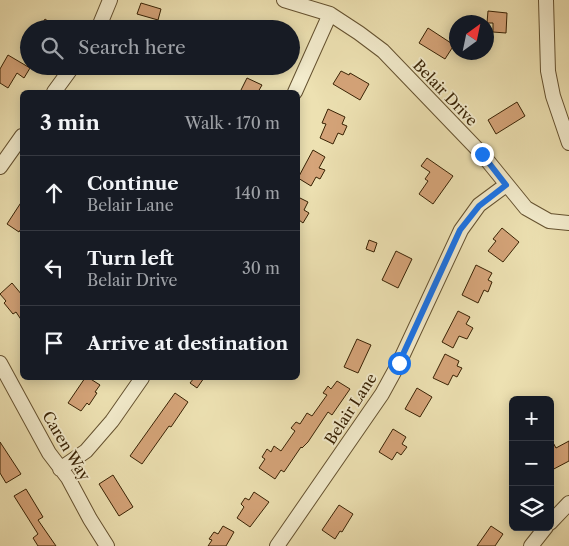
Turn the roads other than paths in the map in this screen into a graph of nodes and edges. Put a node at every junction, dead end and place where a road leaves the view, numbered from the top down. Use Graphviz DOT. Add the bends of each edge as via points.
graph roads {
  1 [pos="110,0"];
  2 [pos="284,0"];
  3 [pos="546,0"];
  4 [pos="330,14"];
  5 [pos="102,20"];
  6 [pos="66,75"];
  7 [pos="55,90"];
  8 [pos="296,90"];
  9 [pos="20,139"];
  10 [pos="569,143"];
  11 [pos="0,167"];
  12 [pos="506,185"];
  13 [pos="569,223"];
  14 [pos="0,362"];
  15 [pos="141,380"];
  16 [pos="60,469"];
  17 [pos="569,503"];
  18 [pos="554,519"];
  19 [pos="543,531"];
  20 [pos="107,546"];
  21 [pos="277,546"];
  22 [pos="531,546"];
  1 -- 5 [label="street"];
  2 -- 4 [label="street, Belair Drive"];
  3 -- 10 [label="street" via="548,72"];
  4 -- 8 [label="street"];
  4 -- 12 [label="street, Belair Drive" via="383,51 482,154"];
  6 -- 7 [label="street"];
  9 -- 11 [label="street"];
  12 -- 13 [label="street, Belair Drive" via="526,208 549,221"];
  12 -- 21 [label="street, Belair Lane" via="479,206 460,230 382,394"];
  14 -- 16 [label="street, Caren Way"];
  15 -- 16 [label="street" via="86,451"];
  16 -- 20 [label="street, Caren Way"];
  17 -- 18 [label="street"];
  19 -- 22 [label="street"];
}
